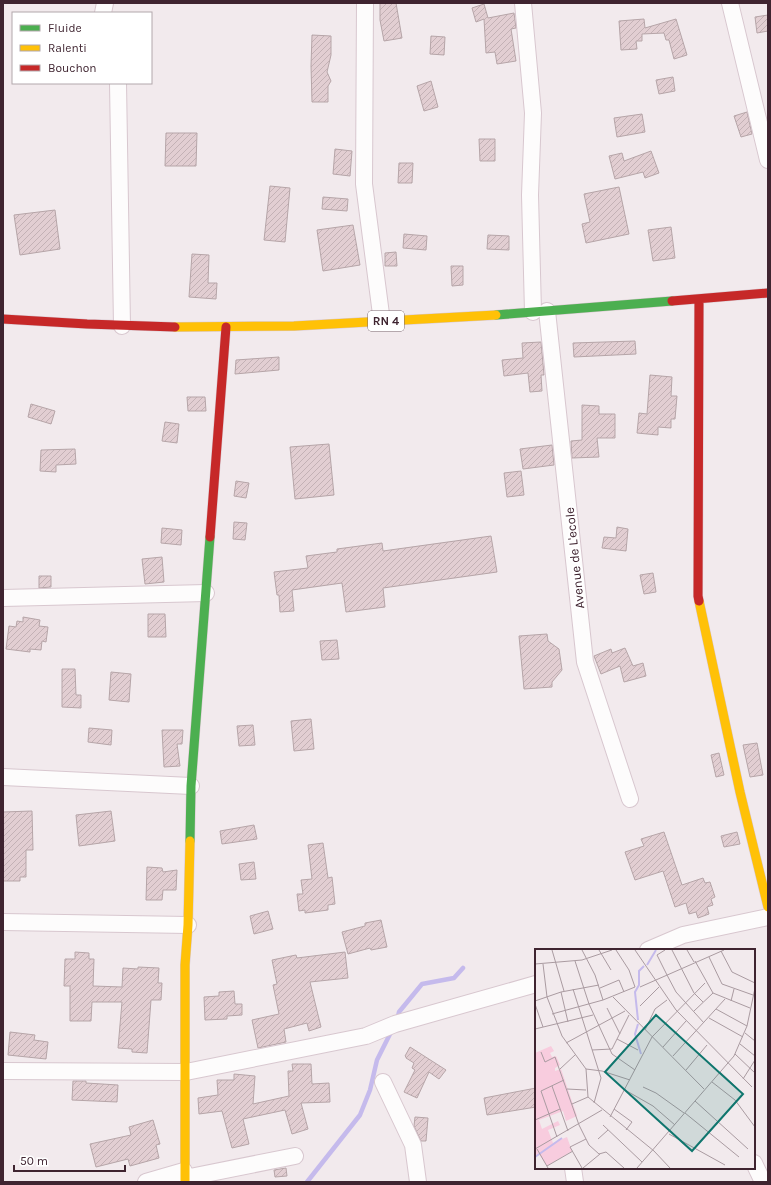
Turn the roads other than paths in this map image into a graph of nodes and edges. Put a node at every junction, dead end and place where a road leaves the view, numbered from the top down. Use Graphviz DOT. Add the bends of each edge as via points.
graph roads {
  1 [pos="365,3"];
  2 [pos="523,3"];
  3 [pos="730,3"];
  4 [pos="118,84"];
  5 [pos="768,160"];
  6 [pos="768,293"];
  7 [pos="699,299"];
  8 [pos="540,311"];
  9 [pos="3,319"];
  10 [pos="382,322"];
  11 [pos="122,326"];
  12 [pos="226,327"];
  13 [pos="206,593"];
  14 [pos="3,598"];
  15 [pos="3,777"];
  16 [pos="191,786"];
  17 [pos="630,799"];
  18 [pos="768,907"];
  19 [pos="768,917"];
  20 [pos="3,922"];
  21 [pos="188,925"];
  22 [pos="655,949"];
  23 [pos="535,984"];
  24 [pos="3,1072"];
  25 [pos="186,1072"];
  26 [pos="384,1082"];
  27 [pos="295,1156"];
  28 [pos="755,1165"];
  29 [pos="574,1169"];
  30 [pos="185,1177"];
  31 [pos="146,1182"];
  32 [pos="418,1182"];
  33 [pos="575,1182"];
  34 [pos="763,1182"];
  1 -- 10 [label="street" via="364,184"];
  2 -- 8 [label="street, Avenue de L'ecole" via="533,113 530,195"];
  3 -- 5 [label="street"];
  4 -- 11 [label="street"];
  6 -- 7 [label="main road, RN 4"];
  7 -- 8 [label="main road, RN 4"];
  7 -- 18 [label="main road" via="698,596 740,792"];
  8 -- 10 [label="main road, RN 4"];
  8 -- 17 [label="street, Avenue de L'ecole" via="585,662"];
  9 -- 11 [label="main road, RN 4"];
  10 -- 12 [label="main road, RN 4"];
  11 -- 12 [label="main road, RN 4"];
  12 -- 13 [label="main road"];
  13 -- 14 [label="street"];
  13 -- 16 [label="main road"];
  15 -- 16 [label="street"];
  16 -- 21 [label="main road"];
  19 -- 22 [label="street" via="683,936"];
  20 -- 21 [label="street"];
  21 -- 25 [label="main road" via="185,965"];
  23 -- 25 [label="street" via="395,1024 366,1036"];
  24 -- 25 [label="street"];
  25 -- 30 [label="main road"];
  26 -- 32 [label="street" via="413,1145"];
  27 -- 30 [label="street"];
  28 -- 34 [label="street"];
  29 -- 33 [label="street"];
  30 -- 31 [label="street"];
}
